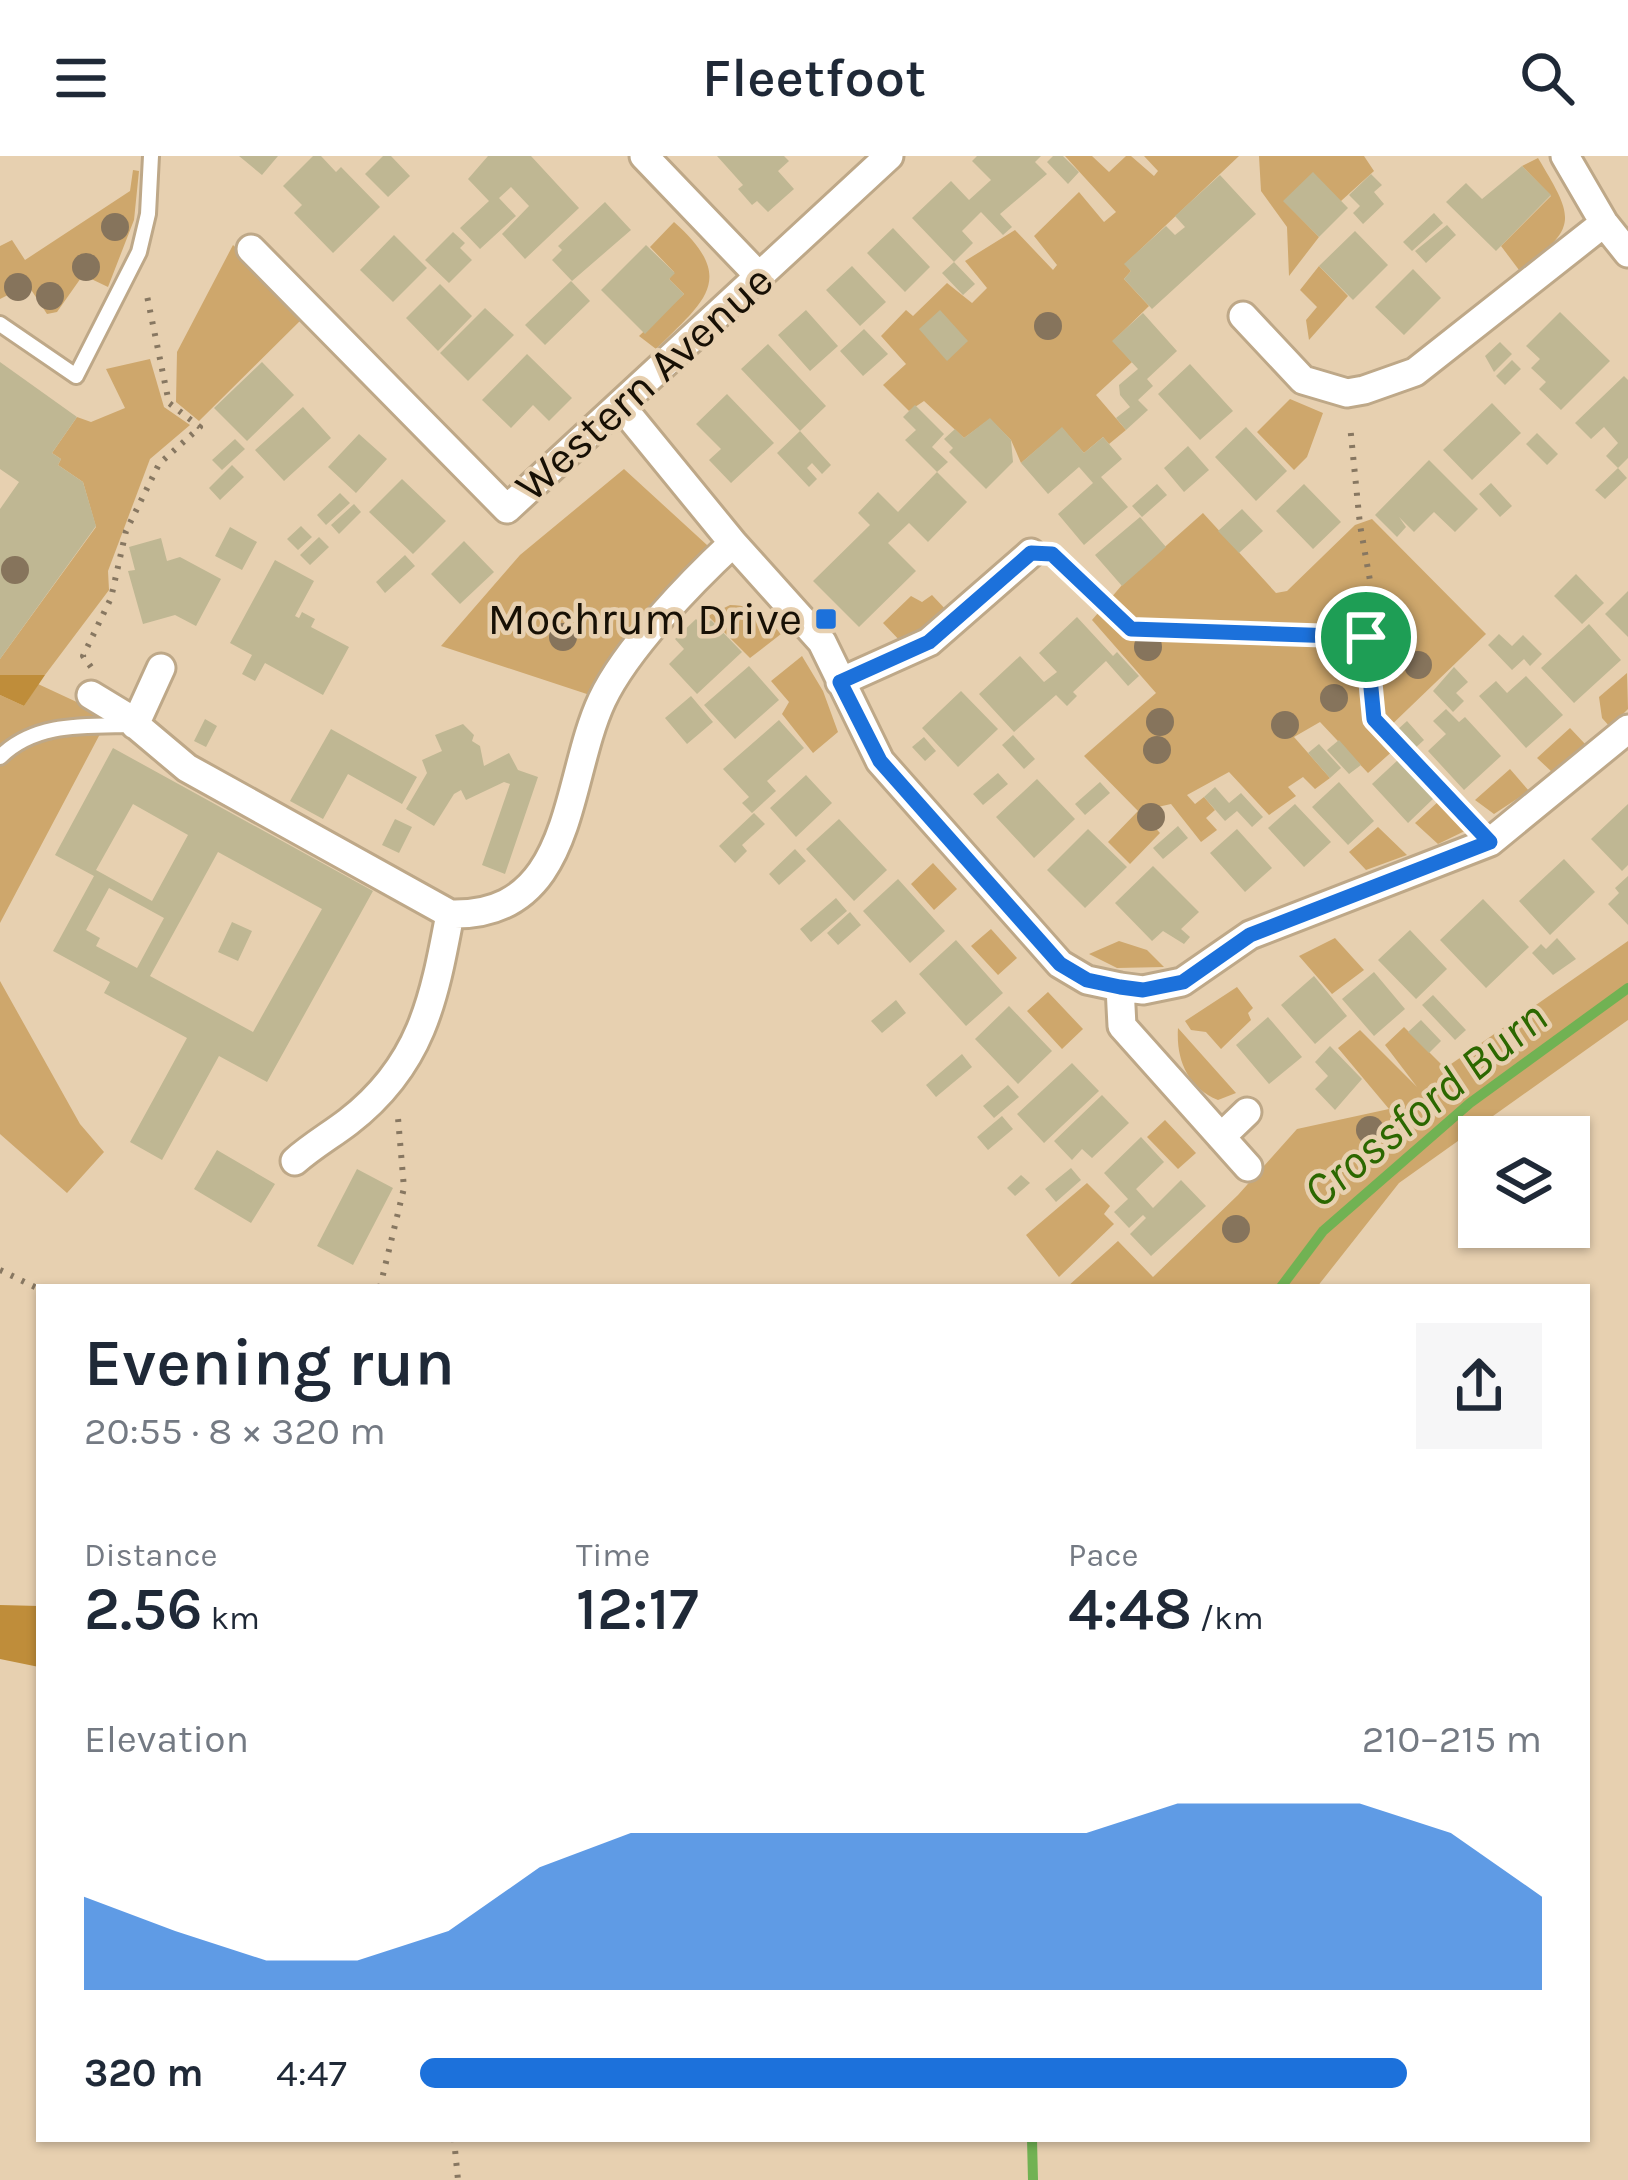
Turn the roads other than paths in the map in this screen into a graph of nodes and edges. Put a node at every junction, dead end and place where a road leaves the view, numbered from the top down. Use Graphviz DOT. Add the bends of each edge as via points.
graph roads {
  1 [pos="151,156"];
  2 [pos="644,156"];
  3 [pos="889,156"];
  4 [pos="1565,156"];
  5 [pos="1604,223"];
  6 [pos="251,249"];
  7 [pos="1628,253"];
  8 [pos="760,277"];
  9 [pos="1243,316"];
  10 [pos="0,324"];
  11 [pos="621,406"];
  12 [pos="733,543"];
  13 [pos="1031,553"];
  14 [pos="161,668"];
  15 [pos="840,682"];
  16 [pos="91,695"];
  17 [pos="135,725"];
  18 [pos="1628,729"];
  19 [pos="0,757"];
  20 [pos="450,914"];
  21 [pos="1120,987"];
  22 [pos="1247,1112"];
  23 [pos="1221,1137"];
  24 [pos="295,1161"];
  25 [pos="1248,1167"];
  1 -- 10 [label="lane" via="139,252 76,376"];
  2 -- 8 [label="street"];
  3 -- 8 [label="street, Western Avenue"];
  4 -- 5 [label="street"];
  5 -- 7 [label="street"];
  5 -- 9 [label="street" via="1415,372 1347,393 1304,380"];
  6 -- 11 [label="street, Western Avenue" via="507,509"];
  8 -- 11 [label="street, Western Avenue"];
  11 -- 12 [label="street"];
  12 -- 15 [label="street" via="821,642"];
  12 -- 20 [label="street" via="657,621 602,699 559,843 531,886 489,910"];
  13 -- 15 [label="street" via="929,642"];
  14 -- 17 [label="street"];
  15 -- 21 [label="street" via="880,761 1060,964"];
  16 -- 17 [label="street"];
  17 -- 19 [label="lane" via="48,730"];
  17 -- 20 [label="street" via="187,769"];
  18 -- 21 [label="street" via="1490,842 1250,935 1183,982"];
  20 -- 24 [label="street" via="430,1012 394,1073"];
  21 -- 23 [label="street" via="1122,1026"];
  22 -- 23 [label="street"];
  23 -- 25 [label="street"];
}
